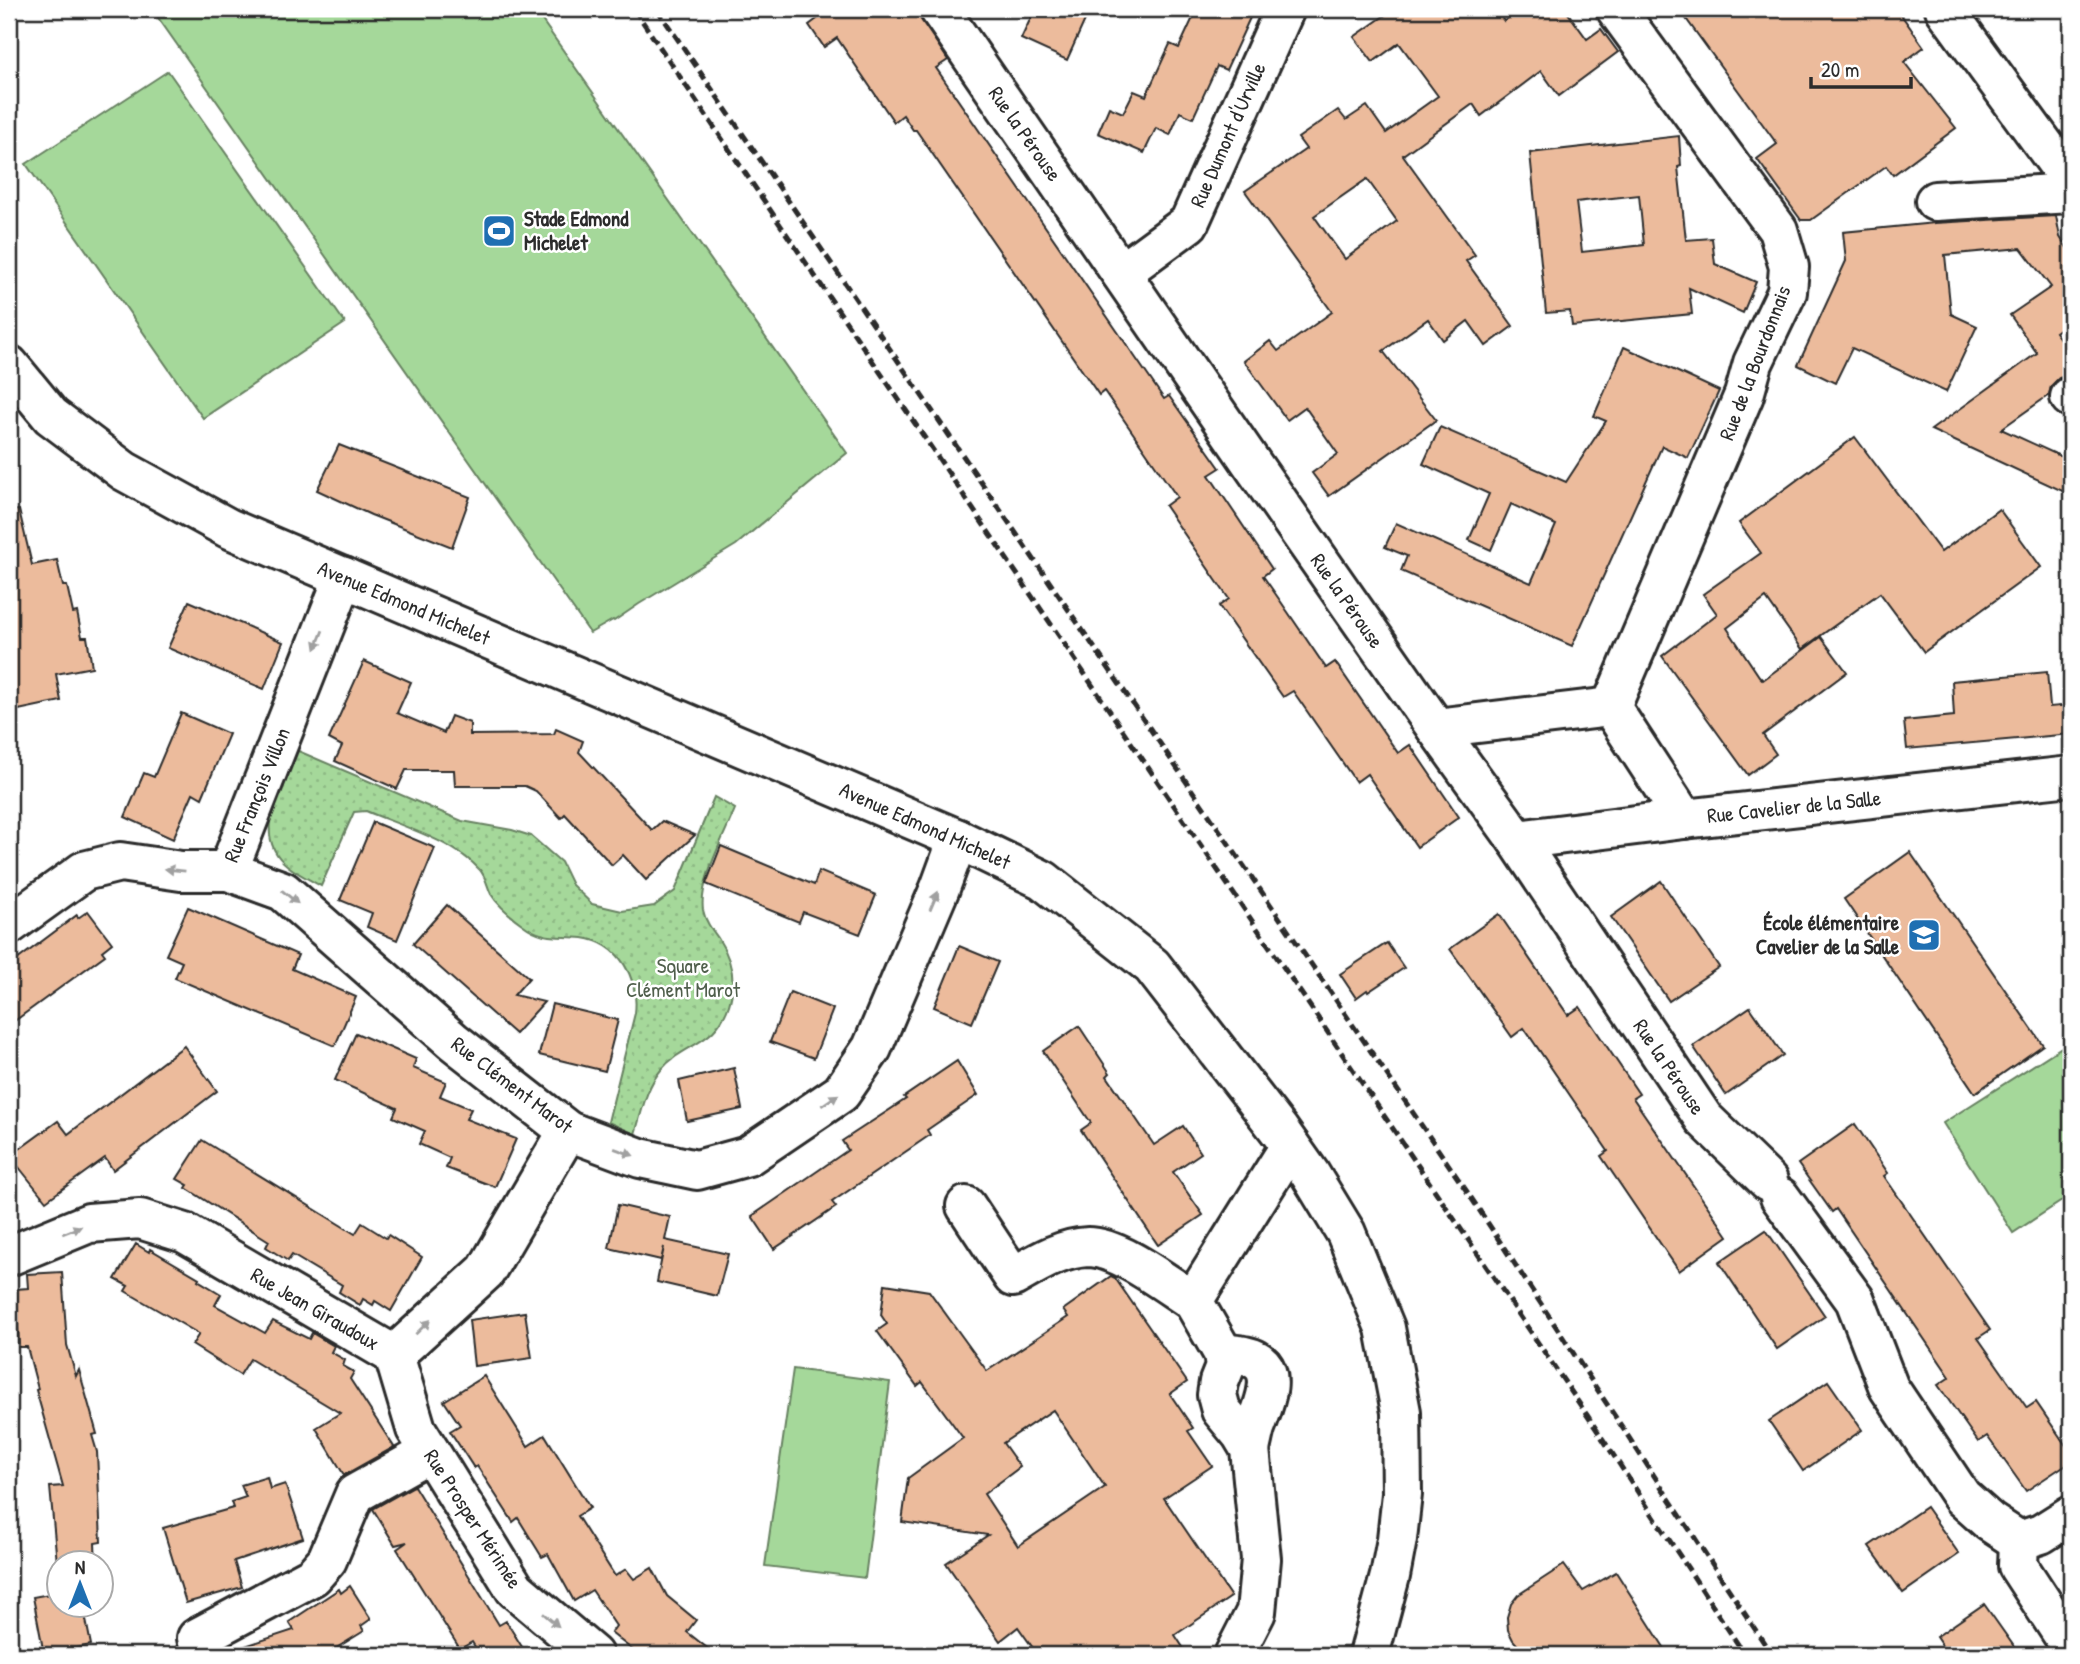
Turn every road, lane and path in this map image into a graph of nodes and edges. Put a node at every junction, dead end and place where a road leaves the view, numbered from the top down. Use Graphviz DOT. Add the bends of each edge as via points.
graph roads {
  1 [pos="1285,9"];
  2 [pos="1616,9"];
  3 [pos="1945,9"];
  4 [pos="953,14"];
  5 [pos="2071,182"];
  6 [pos="2071,193"];
  7 [pos="1935,201"];
  8 [pos="1121,273"];
  9 [pos="9,365"];
  10 [pos="344,577"];
  11 [pos="1611,707"];
  12 [pos="1436,728"];
  13 [pos="2071,776"];
  14 [pos="1684,818"];
  15 [pos="958,839"];
  16 [pos="1517,840"];
  17 [pos="228,871"];
  18 [pos="9,925"];
  19 [pos="568,1131"];
  20 [pos="1290,1146"];
  21 [pos="966,1206"];
  22 [pos="9,1256"];
  23 [pos="1193,1301"];
  24 [pos="394,1355"];
  25 [pos="430,1452"];
  26 [pos="2071,1515"];
  27 [pos="2019,1541"];
  28 [pos="197,1638"];
  29 [pos="2071,1647"];
  30 [pos="593,1655"];
  31 [pos="1234,1655"];
  32 [pos="1369,1655"];
  1 -- 8 [label="street, Rue Dumont d'Urville" via="1189,223"];
  2 -- 11 [label="street, Rue de la Bourdonnais" via="1778,230 1789,267 1787,292 1753,363 1744,395"];
  3 -- 5 [label="street"];
  4 -- 8 [label="street, Rue la Pérouse"];
  6 -- 7 [label="street"];
  8 -- 12 [label="street, Rue la Pérouse"];
  9 -- 10 [label="street, Avenue Edmond Michelet" via="51,416 124,471 228,528"];
  10 -- 15 [label="street, Avenue Edmond Michelet"];
  10 -- 17 [label="street, Rue François Villon, one-way"];
  11 -- 12 [label="street"];
  11 -- 14 [label="street"];
  12 -- 16 [label="street, Rue la Pérouse"];
  13 -- 14 [label="street, Rue Cavelier de la Salle"];
  14 -- 16 [label="street, Rue Cavelier de la Salle"];
  19 -- 15 [label="street, Rue Clément Marot, one-way" via="640,1158 697,1170 748,1156 841,1093 872,1048"];
  15 -- 20 [label="street, Avenue Edmond Michelet" via="1042,880 1152,965"];
  16 -- 27 [label="street, Rue la Pérouse" via="1704,1119 1774,1189 1855,1300 1889,1388 1962,1497"];
  17 -- 18 [label="street, Rue François Villon, one-way" via="181,872 120,862 84,871"];
  17 -- 19 [label="street, Rue Clément Marot, one-way" via="283,891 453,1041"];
  24 -- 19 [label="street, Rue Jean Giraudoux, one-way" via="486,1271"];
  20 -- 23 [label="street"];
  20 -- 32 [label="street, Avenue Edmond Michelet" via="1346,1233 1367,1281 1385,1328 1401,1412 1402,1494 1397,1539"];
  21 -- 23 [label="street" via="1013,1277 1065,1251 1090,1247 1119,1255"];
  22 -- 24 [label="street, Rue Jean Giraudoux, one-way" via="89,1223 140,1219 185,1233"];
  23 -- 31 [label="street" via="1223,1353 1225,1367 1217,1395 1222,1410 1250,1450 1261,1559 1256,1612"];
  24 -- 25 [label="street, Rue Prosper Mérimée" via="416,1429"];
  25 -- 28 [label="street" via="355,1494 327,1560 313,1576"];
  25 -- 30 [label="street, Rue Prosper Mérimée, one-way" via="515,1589"];
  26 -- 27 [label="street" via="2041,1534"];
  27 -- 29 [label="street" via="2018,1566"];
}
